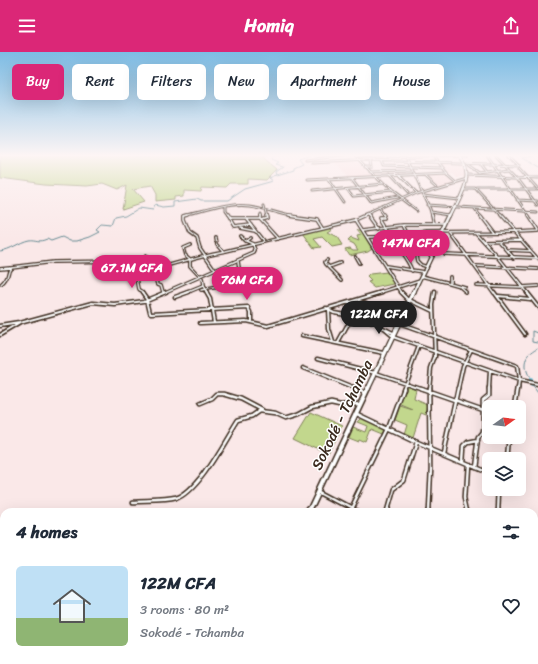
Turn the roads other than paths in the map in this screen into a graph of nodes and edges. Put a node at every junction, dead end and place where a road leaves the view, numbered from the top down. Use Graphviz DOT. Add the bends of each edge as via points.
graph roads {
  1 [pos="332,184"];
  2 [pos="356,184"];
  3 [pos="383,184"];
  4 [pos="397,184"];
  5 [pos="407,184"];
  6 [pos="417,184"];
  7 [pos="435,184"];
  8 [pos="446,184"];
  9 [pos="465,184"];
  10 [pos="507,184"];
  11 [pos="522,184"];
  12 [pos="438,186"];
  13 [pos="358,187"];
  14 [pos="348,188"];
  15 [pos="526,188"];
  16 [pos="336,189"];
  17 [pos="463,189"];
  18 [pos="476,189"];
  19 [pos="510,189"];
  20 [pos="537,189"];
  21 [pos="312,191"];
  22 [pos="391,192"];
  23 [pos="416,193"];
  24 [pos="421,193"];
  25 [pos="407,194"];
  26 [pos="365,195"];
  27 [pos="397,198"];
  28 [pos="459,198"];
  29 [pos="400,200"];
  30 [pos="517,200"];
  31 [pos="534,200"];
  32 [pos="538,201"];
  33 [pos="345,202"];
  34 [pos="264,204"];
  35 [pos="427,205"];
  36 [pos="538,205"];
  37 [pos="223,206"];
  38 [pos="455,208"];
  39 [pos="380,209"];
  40 [pos="475,209"];
  41 [pos="266,210"];
  42 [pos="495,210"];
  43 [pos="416,211"];
  44 [pos="430,212"];
  45 [pos="525,212"];
  46 [pos="538,212"];
  47 [pos="260,213"];
  48 [pos="368,214"];
  49 [pos="451,215"];
  50 [pos="229,219"];
  51 [pos="246,219"];
  52 [pos="261,220"];
  53 [pos="356,220"];
  54 [pos="251,225"];
  55 [pos="404,225"];
  56 [pos="434,225"];
  57 [pos="446,225"];
  58 [pos="240,228"];
  59 [pos="322,228"];
  60 [pos="388,228"];
  61 [pos="379,229"];
  62 [pos="363,230"];
  63 [pos="538,230"];
  64 [pos="256,231"];
  65 [pos="492,232"];
  66 [pos="514,232"];
  67 [pos="476,233"];
  68 [pos="442,234"];
  69 [pos="451,234"];
  70 [pos="240,236"];
  71 [pos="391,236"];
  72 [pos="409,236"];
  73 [pos="368,237"];
  74 [pos="216,238"];
  75 [pos="250,238"];
  76 [pos="278,239"];
  77 [pos="521,240"];
  78 [pos="246,241"];
  79 [pos="484,241"];
  80 [pos="499,241"];
  81 [pos="264,242"];
  82 [pos="253,244"];
  83 [pos="413,244"];
  84 [pos="190,245"];
  85 [pos="434,247"];
  86 [pos="507,250"];
  87 [pos="531,251"];
  88 [pos="223,252"];
  89 [pos="206,254"];
  90 [pos="211,254"];
  91 [pos="444,254"];
  92 [pos="145,256"];
  93 [pos="355,256"];
  94 [pos="468,256"];
  95 [pos="499,258"];
  96 [pos="514,258"];
  97 [pos="190,259"];
  98 [pos="538,259"];
  99 [pos="208,260"];
  100 [pos="327,260"];
  101 [pos="238,261"];
  102 [pos="359,263"];
  103 [pos="340,264"];
  104 [pos="386,266"];
  105 [pos="427,266"];
  106 [pos="476,266"];
  107 [pos="11,267"];
  108 [pos="329,267"];
  109 [pos="0,268"];
  110 [pos="507,268"];
  111 [pos="538,269"];
  112 [pos="153,270"];
  113 [pos="215,270"];
  114 [pos="412,271"];
  115 [pos="132,273"];
  116 [pos="136,273"];
  117 [pos="120,274"];
  118 [pos="200,276"];
  119 [pos="422,276"];
  120 [pos="450,276"];
  121 [pos="342,280"];
  122 [pos="450,283"];
  123 [pos="1,285"];
  124 [pos="476,285"];
  125 [pos="203,286"];
  126 [pos="399,286"];
  127 [pos="459,286"];
  128 [pos="490,286"];
  129 [pos="538,286"];
  130 [pos="464,287"];
  131 [pos="521,287"];
  132 [pos="202,290"];
  133 [pos="205,290"];
  134 [pos="163,292"];
  135 [pos="435,292"];
  136 [pos="466,292"];
  137 [pos="497,296"];
  138 [pos="175,297"];
  139 [pos="530,299"];
  140 [pos="148,300"];
  141 [pos="410,301"];
  142 [pos="345,302"];
  143 [pos="538,307"];
  144 [pos="327,309"];
  145 [pos="212,310"];
  146 [pos="433,311"];
  147 [pos="404,314"];
  148 [pos="353,316"];
  149 [pos="251,321"];
  150 [pos="366,321"];
  151 [pos="21,322"];
  152 [pos="214,322"];
  153 [pos="375,322"];
  154 [pos="200,323"];
  155 [pos="399,324"];
  156 [pos="0,326"];
  157 [pos="525,334"];
  158 [pos="0,335"];
  159 [pos="302,336"];
  160 [pos="394,336"];
  161 [pos="435,338"];
  162 [pos="333,342"];
  163 [pos="338,343"];
  164 [pos="419,346"];
  165 [pos="471,350"];
  166 [pos="435,351"];
  167 [pos="385,353"];
  168 [pos="318,358"];
  169 [pos="466,362"];
  170 [pos="303,368"];
  171 [pos="490,371"];
  172 [pos="376,372"];
  173 [pos="519,381"];
  174 [pos="405,383"];
  175 [pos="537,384"];
  176 [pos="429,392"];
  177 [pos="366,394"];
  178 [pos="483,400"];
  179 [pos="516,400"];
  180 [pos="456,401"];
  181 [pos="200,404"];
  182 [pos="361,404"];
  183 [pos="482,410"];
  184 [pos="263,411"];
  185 [pos="356,414"];
  186 [pos="389,429"];
  187 [pos="482,432"];
  188 [pos="478,440"];
  189 [pos="416,442"];
  190 [pos="430,447"];
  191 [pos="444,453"];
  192 [pos="462,461"];
  193 [pos="468,464"];
  194 [pos="474,467"];
  195 [pos="482,470"];
  196 [pos="319,491"];
  197 [pos="499,496"];
  198 [pos="133,502"];
  199 [pos="311,508"];
  200 [pos="350,508"];
  201 [pos="386,508"];
  202 [pos="428,508"];
  203 [pos="468,508"];
  204 [pos="498,508"];
  1 -- 16 [label="street"];
  2 -- 13 [label="street"];
  3 -- 13 [label="street"];
  3 -- 22 [label="street"];
  4 -- 25 [label="street"];
  5 -- 23 [label="street"];
  6 -- 24 [label="street"];
  7 -- 12 [label="street"];
  8 -- 12 [label="street"];
  9 -- 17 [label="main road, Sokodé - Tchamba"];
  10 -- 19 [label="street"];
  11 -- 15 [label="street"];
  12 -- 24 [label="street"];
  13 -- 14 [label="street"];
  13 -- 26 [label="street"];
  14 -- 16 [label="street"];
  14 -- 26 [label="street" via="354,196"];
  15 -- 19 [label="street"];
  15 -- 20 [label="street"];
  15 -- 31 [label="street"];
  16 -- 21 [label="street"];
  16 -- 33 [label="street"];
  17 -- 18 [label="street"];
  17 -- 28 [label="main road, Sokodé - Tchamba"];
  18 -- 19 [label="street"];
  18 -- 42 [label="street"];
  19 -- 30 [label="street"];
  22 -- 26 [label="street"];
  22 -- 27 [label="street"];
  23 -- 24 [label="street"];
  23 -- 29 [label="street"];
  24 -- 28 [label="street"];
  24 -- 35 [label="street"];
  26 -- 27 [label="street" via="372,203"];
  27 -- 29 [label="street"];
  28 -- 38 [label="main road, Sokodé - Tchamba"];
  29 -- 39 [label="street"];
  29 -- 43 [label="street"];
  30 -- 31 [label="street"];
  30 -- 45 [label="street"];
  31 -- 32 [label="street"];
  31 -- 36 [label="street"];
  34 -- 41 [label="street"];
  35 -- 38 [label="street"];
  35 -- 44 [label="street"];
  37 -- 41 [label="street" via="248,205"];
  37 -- 50 [label="street" via="223,212"];
  37 -- 89 [label="street" via="185,216 190,233 197,238 200,248"];
  38 -- 40 [label="street"];
  38 -- 49 [label="main road, Sokodé - Tchamba"];
  39 -- 48 [label="street"];
  39 -- 60 [label="street" via="387,218 381,218"];
  40 -- 42 [label="street"];
  40 -- 65 [label="street"];
  41 -- 52 [label="street" via="267,218"];
  41 -- 59 [label="street" via="316,219"];
  42 -- 45 [label="street"];
  42 -- 66 [label="street"];
  44 -- 49 [label="street"];
  44 -- 56 [label="street"];
  45 -- 46 [label="street"];
  45 -- 63 [label="street"];
  47 -- 52 [label="street"];
  48 -- 53 [label="street"];
  48 -- 61 [label="street"];
  49 -- 57 [label="main road, Sokodé - Tchamba"];
  50 -- 51 [label="street"];
  50 -- 54 [label="street" via="232,227"];
  51 -- 52 [label="street"];
  51 -- 54 [label="street"];
  52 -- 76 [label="street"];
  53 -- 59 [label="street"];
  53 -- 62 [label="street"];
  54 -- 64 [label="street"];
  55 -- 56 [label="street"];
  55 -- 60 [label="street"];
  55 -- 72 [label="street"];
  56 -- 57 [label="street"];
  57 -- 68 [label="main road, Sokodé - Tchamba"];
  58 -- 64 [label="street"];
  59 -- 76 [label="street"];
  60 -- 61 [label="street"];
  60 -- 71 [label="street"];
  61 -- 62 [label="street"];
  62 -- 73 [label="street"];
  63 -- 66 [label="street"];
  64 -- 81 [label="street"];
  65 -- 66 [label="street"];
  65 -- 67 [label="street"];
  66 -- 77 [label="street"];
  67 -- 69 [label="street"];
  67 -- 79 [label="street"];
  68 -- 69 [label="street"];
  68 -- 72 [label="street"];
  68 -- 105 [label="main road, Sokodé - Tchamba"];
  69 -- 94 [label="street"];
  70 -- 78 [label="street"];
  71 -- 72 [label="street"];
  71 -- 73 [label="street"];
  71 -- 114 [label="street"];
  72 -- 83 [label="street"];
  73 -- 104 [label="street"];
  74 -- 88 [label="street"];
  75 -- 78 [label="street"];
  76 -- 81 [label="street"];
  77 -- 80 [label="street"];
  77 -- 87 [label="street"];
  78 -- 82 [label="street"];
  79 -- 80 [label="street"];
  79 -- 95 [label="street"];
  80 -- 86 [label="street"];
  81 -- 82 [label="street"];
  82 -- 88 [label="street"];
  82 -- 101 [label="street" via="255,252"];
  83 -- 85 [label="street"];
  83 -- 105 [label="street" via="417,261"];
  84 -- 97 [label="street" via="183,248"];
  86 -- 87 [label="street"];
  86 -- 96 [label="street"];
  87 -- 98 [label="street"];
  88 -- 90 [label="street"];
  89 -- 90 [label="street"];
  89 -- 97 [label="street"];
  89 -- 99 [label="street"];
  90 -- 99 [label="street" via="208,255"];
  91 -- 94 [label="street"];
  92 -- 112 [label="street"];
  93 -- 102 [label="street"];
  94 -- 95 [label="street"];
  94 -- 106 [label="street"];
  95 -- 96 [label="street"];
  95 -- 110 [label="street"];
  96 -- 98 [label="street"];
  97 -- 112 [label="street"];
  97 -- 118 [label="street" via="190,266"];
  99 -- 113 [label="street"];
  100 -- 108 [label="street" via="325,262"];
  101 -- 113 [label="street"];
  101 -- 133 [label="street" via="241,283"];
  103 -- 108 [label="street"];
  104 -- 114 [label="street"];
  104 -- 126 [label="street"];
  105 -- 119 [label="main road, Sokodé - Tchamba"];
  106 -- 110 [label="street"];
  106 -- 128 [label="street"];
  107 -- 109 [label="street"];
  107 -- 115 [label="street" via="53,262 122,261 127,262"];
  107 -- 123 [label="street" via="8,278"];
  108 -- 121 [label="street"];
  110 -- 111 [label="street"];
  110 -- 131 [label="street"];
  112 -- 116 [label="street"];
  112 -- 134 [label="street"];
  113 -- 118 [label="street"];
  114 -- 119 [label="street"];
  115 -- 116 [label="street"];
  115 -- 117 [label="street"];
  116 -- 140 [label="street" via="139,289"];
  118 -- 125 [label="street"];
  118 -- 134 [label="street"];
  119 -- 122 [label="street"];
  119 -- 126 [label="street"];
  119 -- 141 [label="main road, Sokodé - Tchamba"];
  120 -- 122 [label="street"];
  122 -- 127 [label="street"];
  124 -- 128 [label="street"];
  125 -- 133 [label="street"];
  125 -- 138 [label="street"];
  126 -- 141 [label="street" via="404,297"];
  126 -- 142 [label="street"];
  127 -- 130 [label="street"];
  127 -- 136 [label="street"];
  128 -- 131 [label="street"];
  128 -- 137 [label="street"];
  129 -- 131 [label="street"];
  131 -- 139 [label="street"];
  132 -- 133 [label="street"];
  133 -- 145 [label="street"];
  134 -- 140 [label="street"];
  135 -- 146 [label="street"];
  137 -- 139 [label="street"];
  137 -- 157 [label="street"];
  139 -- 143 [label="street"];
  140 -- 145 [label="street" via="152,313"];
  140 -- 151 [label="street" via="115,305 93,303"];
  141 -- 146 [label="street"];
  141 -- 147 [label="main road, Sokodé - Tchamba"];
  142 -- 144 [label="street"];
  142 -- 147 [label="street"];
  144 -- 148 [label="street"];
  144 -- 149 [label="street" via="268,326"];
  144 -- 162 [label="street"];
  145 -- 149 [label="street" via="250,308"];
  145 -- 152 [label="street"];
  146 -- 161 [label="street"];
  147 -- 155 [label="main road, Sokodé - Tchamba"];
  148 -- 153 [label="street"];
  148 -- 163 [label="street"];
  149 -- 152 [label="street"];
  150 -- 153 [label="street"];
  151 -- 156 [label="street"];
  151 -- 158 [label="street"];
  152 -- 154 [label="street"];
  153 -- 155 [label="street"];
  153 -- 160 [label="street"];
  155 -- 160 [label="main road, Sokodé - Tchamba"];
  155 -- 161 [label="street"];
  159 -- 162 [label="street"];
  160 -- 164 [label="street"];
  160 -- 167 [label="main road, Sokodé - Tchamba"];
  161 -- 165 [label="street"];
  161 -- 166 [label="street"];
  162 -- 163 [label="street"];
  163 -- 167 [label="street"];
  164 -- 166 [label="street"];
  164 -- 174 [label="street"];
  165 -- 169 [label="street"];
  165 -- 173 [label="street" via="517,366"];
  166 -- 169 [label="street"];
  166 -- 176 [label="street"];
  167 -- 172 [label="main road, Sokodé - Tchamba"];
  168 -- 172 [label="street"];
  169 -- 171 [label="street"];
  169 -- 180 [label="street"];
  170 -- 177 [label="street"];
  171 -- 173 [label="street"];
  171 -- 178 [label="street" via="489,395"];
  172 -- 174 [label="street"];
  172 -- 177 [label="main road, Sokodé - Tchamba"];
  173 -- 175 [label="street"];
  173 -- 179 [label="street"];
  174 -- 176 [label="street"];
  174 -- 186 [label="street"];
  176 -- 180 [label="street"];
  176 -- 190 [label="street"];
  177 -- 182 [label="main road, Sokodé - Tchamba"];
  180 -- 183 [label="street"];
  180 -- 191 [label="street"];
  181 -- 184 [label="street" via="217,394 229,395 250,402"];
  182 -- 184 [label="street" via="340,407 332,403 318,405 286,418"];
  182 -- 185 [label="main road, Sokodé - Tchamba"];
  184 -- 198 [label="street" via="237,421 210,466 193,488 182,497"];
  185 -- 186 [label="street"];
  185 -- 196 [label="main road, Sokodé - Tchamba"];
  186 -- 189 [label="street"];
  186 -- 200 [label="street"];
  187 -- 188 [label="street"];
  188 -- 192 [label="street" via="465,443 462,447"];
  188 -- 194 [label="street"];
  189 -- 190 [label="street"];
  189 -- 201 [label="street" via="404,480 392,490"];
  190 -- 191 [label="street"];
  190 -- 202 [label="street"];
  191 -- 192 [label="street"];
  192 -- 193 [label="street"];
  193 -- 194 [label="street"];
  193 -- 203 [label="street" via="466,497"];
  194 -- 195 [label="street"];
  196 -- 199 [label="main road, Sokodé - Tchamba"];
  196 -- 200 [label="street"];
  197 -- 204 [label="street"];
}
